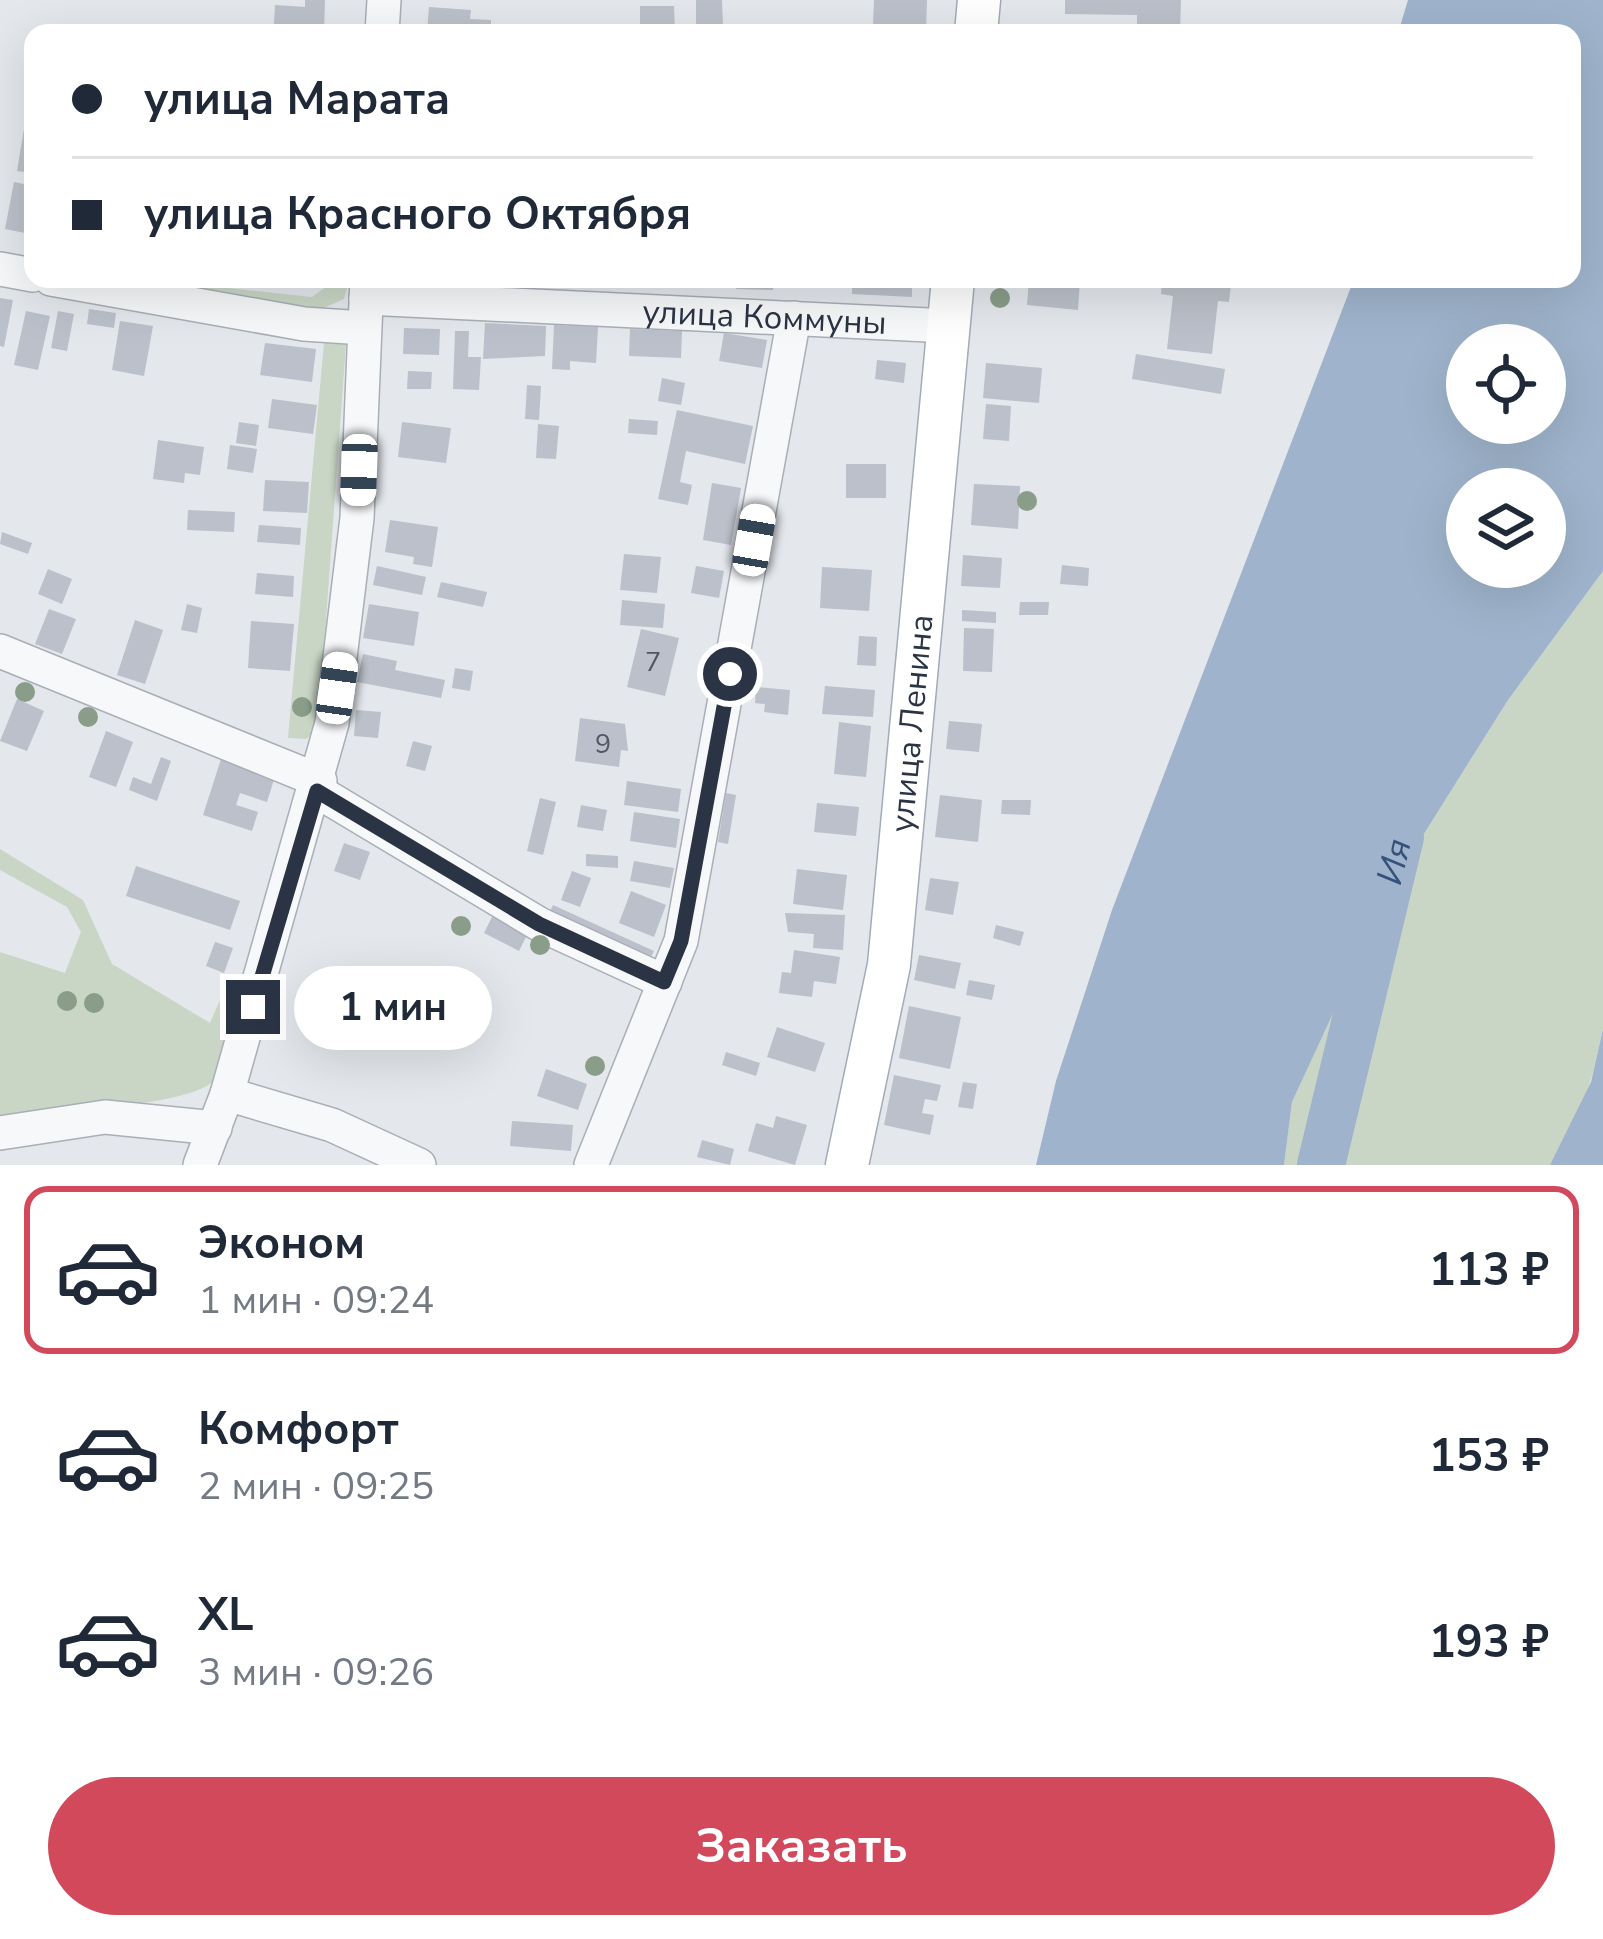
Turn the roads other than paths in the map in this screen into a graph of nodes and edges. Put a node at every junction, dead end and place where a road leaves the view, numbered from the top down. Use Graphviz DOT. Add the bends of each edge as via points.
graph roads {
  1 [pos="102,288"];
  2 [pos="952,288"];
  3 [pos="366,302"];
  4 [pos="794,317"];
  5 [pos="949,326"];
  6 [pos="0,651"];
  7 [pos="318,786"];
  8 [pos="664,982"];
  9 [pos="227,1094"];
  10 [pos="215,1128"];
  11 [pos="0,1133"];
  12 [pos="200,1165"];
  13 [pos="419,1165"];
  14 [pos="591,1165"];
  15 [pos="848,1165"];
  1 -- 3 [label="street, улица Коммуны" via="304,324"];
  2 -- 5 [label="main road, улица Ленина"];
  3 -- 4 [label="street, улица Коммуны"];
  3 -- 7 [label="street" via="357,518"];
  4 -- 5 [label="street, улица Коммуны"];
  4 -- 8 [label="street" via="681,941"];
  5 -- 15 [label="main road, улица Ленина" via="889,965"];
  6 -- 7 [label="street"];
  7 -- 8 [label="street" via="539,924"];
  7 -- 9 [label="street"];
  8 -- 14 [label="street"];
  9 -- 10 [label="street"];
  9 -- 13 [label="street" via="332,1124"];
  10 -- 11 [label="street" via="104,1117"];
  10 -- 12 [label="street"];
}
